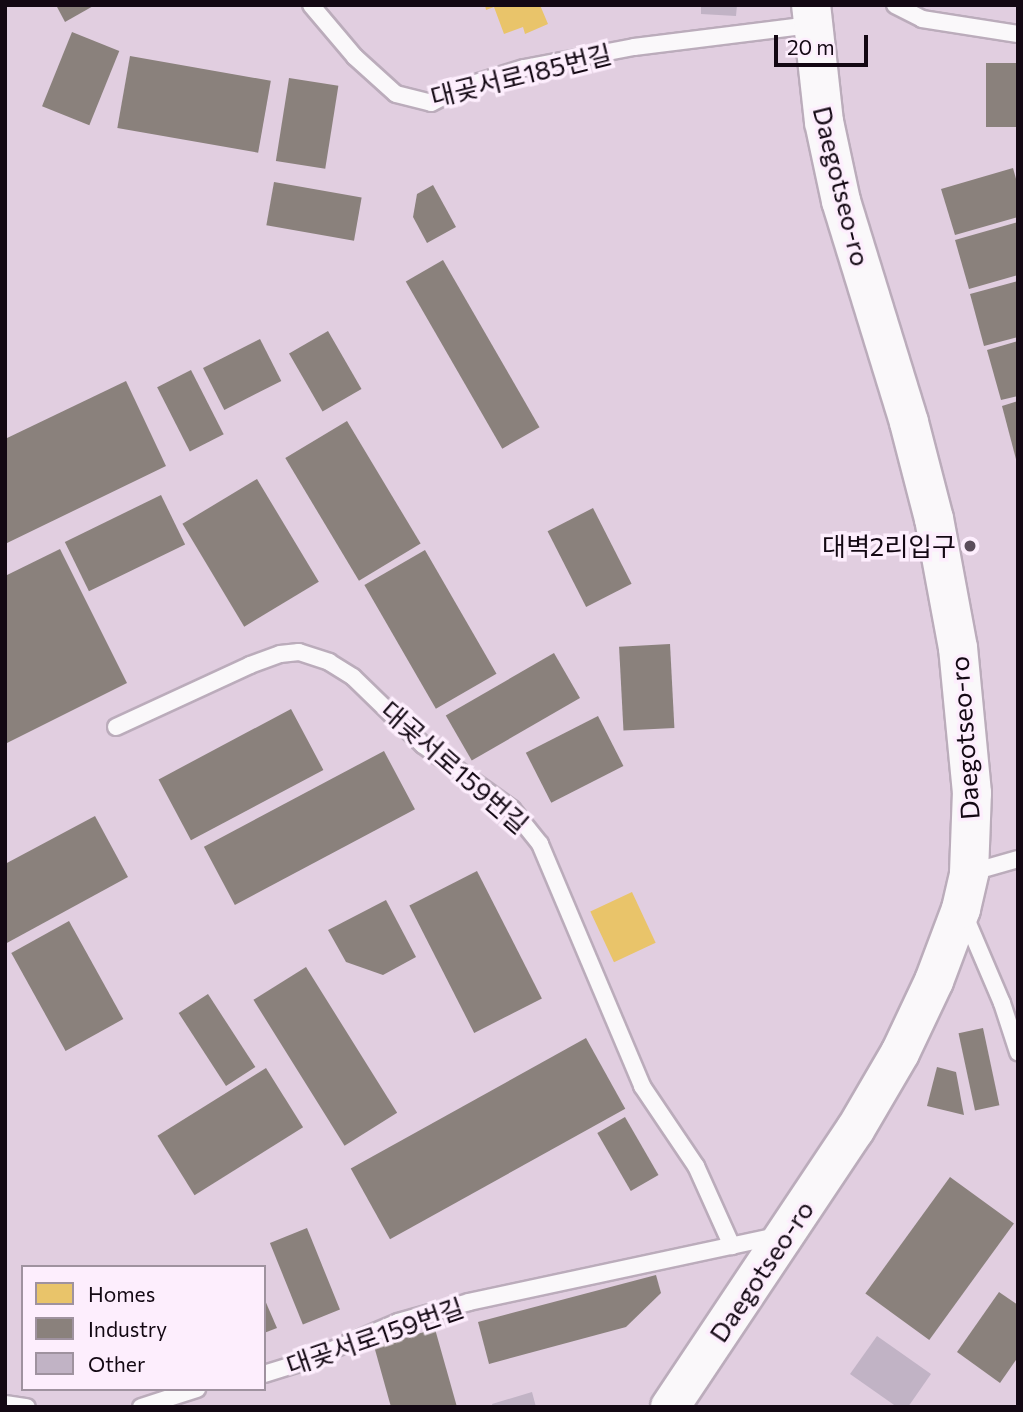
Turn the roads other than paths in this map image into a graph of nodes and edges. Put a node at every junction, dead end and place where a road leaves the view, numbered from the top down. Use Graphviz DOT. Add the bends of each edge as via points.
graph roads {
  1 [pos="311,5"];
  2 [pos="895,5"];
  3 [pos="811,15"];
  4 [pos="1018,34"];
  5 [pos="116,727"];
  6 [pos="1018,859"];
  7 [pos="965,891"];
  8 [pos="1018,1052"];
  9 [pos="785,1235"];
  10 [pos="732,1246"];
  11 [pos="266,1373"];
  12 [pos="191,1391"];
  13 [pos="5,1404"];
  14 [pos="27,1407"];
  15 [pos="141,1407"];
  16 [pos="670,1407"];
  1 -- 3 [label="lane, 대곶서로185번길" via="355,57 396,94 431,103 463,87 524,68"];
  2 -- 4 [label="lane" via="922,19"];
  3 -- 7 [label="street, Daegotseo-ro" via="824,122 841,201 909,422 934,519 958,648 972,793"];
  5 -- 10 [label="lane, 대곶서로159번길" via="250,665 299,652 329,662 353,677 422,745 512,809 540,844 642,1086 696,1166"];
  6 -- 7 [label="lane"];
  7 -- 8 [label="lane"];
  7 -- 9 [label="street, Daegotseo-ro" via="934,981 900,1053"];
  9 -- 10 [label="lane, 대곶서로159번길"];
  9 -- 16 [label="street, Daegotseo-ro"];
  10 -- 11 [label="lane, 대곶서로159번길" via="469,1302 398,1322"];
  12 -- 15 [label="lane"];
  13 -- 14 [label="lane"];
}
